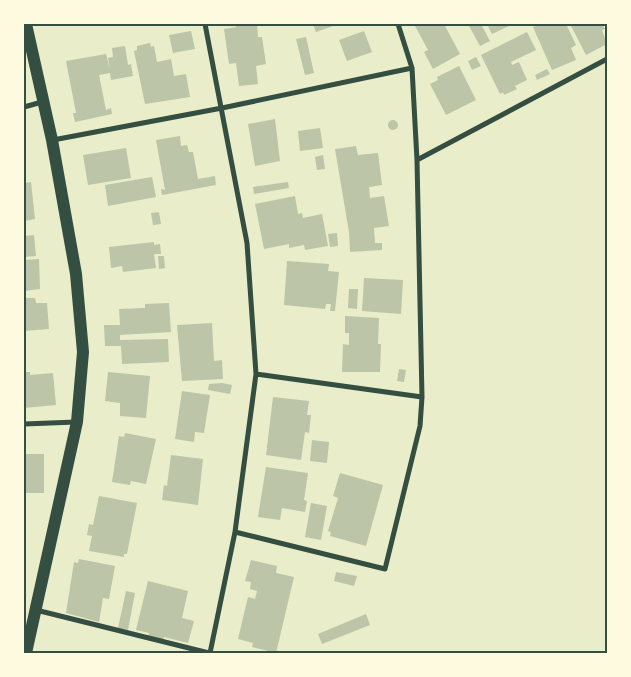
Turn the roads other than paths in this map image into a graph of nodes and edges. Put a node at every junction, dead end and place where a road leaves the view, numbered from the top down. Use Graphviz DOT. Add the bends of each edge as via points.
graph roads {
  1 [pos="26,24"];
  2 [pos="205,24"];
  3 [pos="398,24"];
  4 [pos="607,59"];
  5 [pos="412,68"];
  6 [pos="42,102"];
  7 [pos="24,107"];
  8 [pos="222,108"];
  9 [pos="52,140"];
  10 [pos="417,160"];
  11 [pos="256,374"];
  12 [pos="422,397"];
  13 [pos="77,422"];
  14 [pos="24,424"];
  15 [pos="235,532"];
  16 [pos="36,610"];
  17 [pos="26,653"];
  18 [pos="210,653"];
  1 -- 6 [label="main road"];
  2 -- 8 [label="street"];
  3 -- 5 [label="street"];
  4 -- 10 [label="street"];
  5 -- 8 [label="street"];
  5 -- 10 [label="street"];
  6 -- 7 [label="street"];
  6 -- 9 [label="main road"];
  8 -- 9 [label="street"];
  8 -- 11 [label="street" via="248,243"];
  9 -- 13 [label="main road" via="76,274 80,317 82,352"];
  10 -- 12 [label="street"];
  11 -- 12 [label="street"];
  11 -- 15 [label="street"];
  12 -- 15 [label="street" via="420,426 385,569"];
  13 -- 14 [label="street"];
  13 -- 16 [label="main road"];
  15 -- 18 [label="street"];
  16 -- 17 [label="main road"];
  16 -- 18 [label="street"];
}
